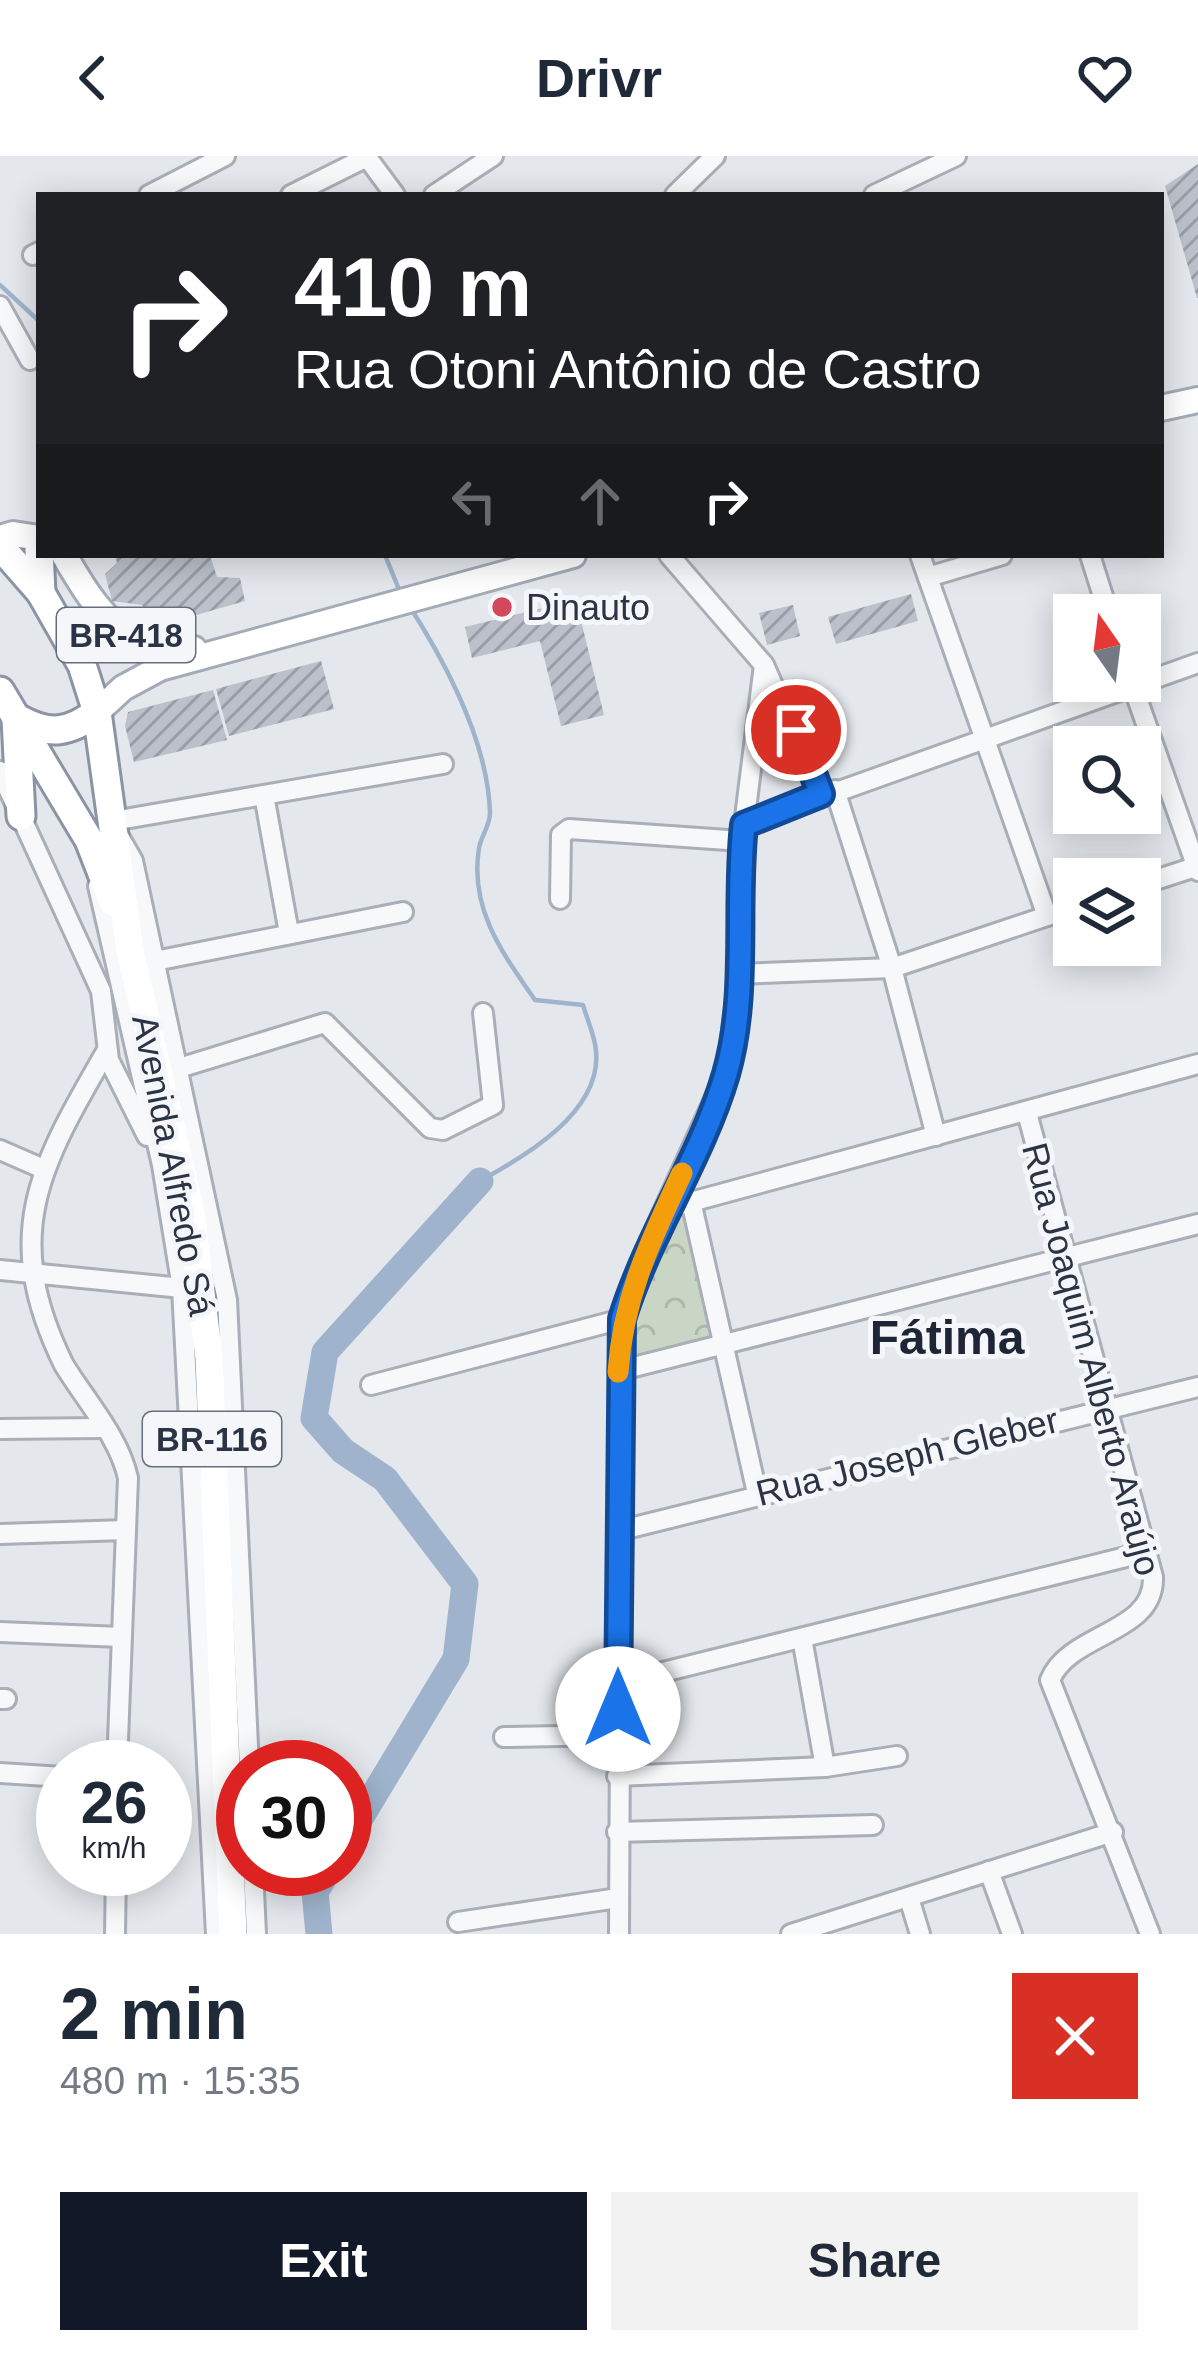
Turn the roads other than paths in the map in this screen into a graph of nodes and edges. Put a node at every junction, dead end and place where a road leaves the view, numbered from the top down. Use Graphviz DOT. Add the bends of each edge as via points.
graph roads {
  1 [pos="225,156"];
  2 [pos="367,156"];
  3 [pos="493,156"];
  4 [pos="715,156"];
  5 [pos="956,156"];
  6 [pos="155,192"];
  7 [pos="297,192"];
  8 [pos="392,192"];
  9 [pos="439,192"];
  10 [pos="678,192"];
  11 [pos="880,192"];
  12 [pos="0,306"];
  13 [pos="31,360"];
  14 [pos="1198,400"];
  15 [pos="1164,407"];
  16 [pos="10,537"];
  17 [pos="39,558"];
  18 [pos="66,558"];
  19 [pos="562,558"];
  20 [pos="672,558"];
  21 [pos="921,558"];
  22 [pos="992,558"];
  23 [pos="1091,558"];
  24 [pos="928,577"];
  25 [pos="41,593"];
  26 [pos="1102,594"];
  27 [pos="226,647"];
  28 [pos="1198,663"];
  29 [pos="764,665"];
  30 [pos="1161,674"];
  31 [pos="0,691"];
  32 [pos="1079,702"];
  33 [pos="1138,702"];
  34 [pos="97,712"];
  35 [pos="18,717"];
  36 [pos="984,737"];
  37 [pos="443,764"];
  38 [pos="0,771"];
  39 [pos="828,792"];
  40 [pos="264,795"];
  41 [pos="20,816"];
  42 [pos="105,831"];
  43 [pos="743,833"];
  44 [pos="1197,868"];
  45 [pos="1161,879"];
  46 [pos="560,899"];
  47 [pos="403,912"];
  48 [pos="1053,914"];
  49 [pos="1047,916"];
  50 [pos="289,933"];
  51 [pos="143,956"];
  52 [pos="892,968"];
  53 [pos="739,974"];
  54 [pos="124,1004"];
  55 [pos="483,1013"];
  56 [pos="109,1027"];
  57 [pos="107,1050"];
  58 [pos="1198,1064"];
  59 [pos="179,1068"];
  60 [pos="1027,1113"];
  61 [pos="936,1136"];
  62 [pos="0,1150"];
  63 [pos="162,1165"];
  64 [pos="39,1167"];
  65 [pos="691,1202"];
  66 [pos="665,1209"];
  67 [pos="1198,1224"];
  68 [pos="1066,1259"];
  69 [pos="0,1270"];
  70 [pos="23,1275"];
  71 [pos="182,1288"];
  72 [pos="622,1319"];
  73 [pos="723,1348"];
  74 [pos="618,1371"];
  75 [pos="370,1384"];
  76 [pos="1198,1387"];
  77 [pos="1107,1407"];
  78 [pos="104,1428"];
  79 [pos="0,1429"];
  80 [pos="757,1493"];
  81 [pos="125,1530"];
  82 [pos="618,1531"];
  83 [pos="0,1534"];
  84 [pos="1146,1552"];
  85 [pos="0,1632"];
  86 [pos="122,1637"];
  87 [pos="802,1638"];
  88 [pos="619,1683"];
  89 [pos="617,1736"];
  90 [pos="504,1737"];
  91 [pos="118,1740"];
  92 [pos="248,1740"];
  93 [pos="897,1756"];
  94 [pos="825,1767"];
  95 [pos="0,1773"];
  96 [pos="36,1775"];
  97 [pos="617,1776"];
  98 [pos="873,1825"];
  99 [pos="616,1832"];
  100 [pos="1113,1832"];
  101 [pos="989,1871"];
  102 [pos="116,1896"];
  103 [pos="254,1896"];
  104 [pos="618,1898"];
  105 [pos="909,1898"];
  106 [pos="862,1912"];
  107 [pos="458,1922"];
  108 [pos="796,1933"];
  109 [pos="116,1934"];
  110 [pos="216,1934"];
  111 [pos="233,1934"];
  112 [pos="256,1934"];
  113 [pos="619,1934"];
  114 [pos="870,1934"];
  115 [pos="920,1934"];
  116 [pos="1012,1934"];
  117 [pos="1150,1934"];
  1 -- 6 [label="street"];
  2 -- 7 [label="street"];
  2 -- 8 [label="street"];
  3 -- 9 [label="street"];
  4 -- 10 [label="street"];
  5 -- 11 [label="street"];
  12 -- 13 [label="street"];
  14 -- 15 [label="main road"];
  16 -- 25 [label="highway, Avenida Alfredo Sá / BR-116"];
  17 -- 25 [label="highway"];
  18 -- 27 [label="main road, BR-418" via="112,627 142,644"];
  19 -- 27 [label="main road, BR-418"];
  20 -- 29 [label="street"];
  21 -- 24 [label="street"];
  22 -- 24 [label="street"];
  23 -- 26 [label="street"];
  24 -- 36 [label="street"];
  25 -- 34 [label="highway, Avenida Alfredo Sá / BR-116" via="82,665"];
  27 -- 34 [label="main road, BR-418" via="140,678"];
  28 -- 30 [label="street"];
  29 -- 39 [label="street"];
  29 -- 43 [label="street"];
  31 -- 35 [label="highway, BR-116"];
  32 -- 36 [label="street"];
  33 -- 44 [label="street"];
  34 -- 35 [label="highway" via="52,732"];
  34 -- 42 [label="highway, Avenida Alfredo Sá / BR-116"];
  35 -- 41 [label="highway"];
  35 -- 42 [label="highway, BR-116"];
  36 -- 39 [label="street"];
  36 -- 49 [label="street"];
  37 -- 40 [label="street"];
  38 -- 41 [label="street, Avenida Alfredo Sá"];
  39 -- 43 [label="street"];
  39 -- 52 [label="street"];
  40 -- 42 [label="street"];
  40 -- 50 [label="street"];
  41 -- 56 [label="street, Avenida Alfredo Sá" via="101,991"];
  42 -- 51 [label="highway, BR-116"];
  42 -- 54 [label="street, Avenida Alfredo Sá"];
  43 -- 46 [label="street" via="569,829 561,835"];
  43 -- 53 [label="street"];
  44 -- 45 [label="street"];
  47 -- 50 [label="street"];
  48 -- 49 [label="street"];
  49 -- 52 [label="street"];
  50 -- 51 [label="street"];
  51 -- 59 [label="street, Avenida Alfredo Sá"];
  51 -- 111 [label="highway, Avenida Alfredo Sá / BR-116" via="207,1313"];
  52 -- 53 [label="street"];
  52 -- 61 [label="street"];
  53 -- 66 [label="street" via="727,1071"];
  54 -- 56 [label="street"];
  54 -- 63 [label="street, Avenida Alfredo Sá"];
  55 -- 59 [label="street" via="493,1105 443,1130 430,1128 325,1023"];
  56 -- 57 [label="street, Avenida Alfredo Sá"];
  57 -- 63 [label="street"];
  57 -- 64 [label="street"];
  58 -- 60 [label="street"];
  59 -- 92 [label="street, Avenida Alfredo Sá" via="226,1300"];
  60 -- 61 [label="street"];
  60 -- 68 [label="street, Rua Joaquim Alberto Araújo"];
  61 -- 65 [label="street"];
  62 -- 64 [label="street"];
  63 -- 71 [label="street, Avenida Alfredo Sá"];
  64 -- 70 [label="street" via="24,1216"];
  65 -- 66 [label="street"];
  65 -- 73 [label="street"];
  66 -- 72 [label="street"];
  67 -- 68 [label="street"];
  68 -- 73 [label="street"];
  68 -- 77 [label="street, Rua Joaquim Alberto Araújo"];
  69 -- 70 [label="street"];
  70 -- 71 [label="street"];
  70 -- 78 [label="street" via="42,1331"];
  71 -- 110 [label="street, Avenida Alfredo Sá"];
  72 -- 74 [label="street"];
  72 -- 75 [label="street"];
  73 -- 74 [label="street"];
  73 -- 80 [label="street"];
  74 -- 82 [label="street"];
  76 -- 77 [label="street, Rua Joseph Gleber"];
  77 -- 80 [label="street, Rua Joseph Gleber"];
  77 -- 84 [label="street, Rua Joaquim Alberto Araújo"];
  78 -- 79 [label="street"];
  78 -- 81 [label="street" via="128,1478"];
  80 -- 82 [label="street, Rua Joseph Gleber"];
  81 -- 83 [label="street"];
  81 -- 86 [label="street"];
  82 -- 88 [label="street"];
  84 -- 87 [label="street"];
  84 -- 100 [label="street, Rua Joaquim Alberto Araújo" via="1154,1593 1146,1607 1058,1662 1050,1680"];
  85 -- 86 [label="street"];
  86 -- 91 [label="street"];
  87 -- 88 [label="street"];
  87 -- 94 [label="street"];
  88 -- 89 [label="street"];
  89 -- 90 [label="street"];
  89 -- 97 [label="street"];
  93 -- 94 [label="street"];
  94 -- 97 [label="street"];
  95 -- 96 [label="street"];
  97 -- 99 [label="street"];
  98 -- 99 [label="street"];
  99 -- 104 [label="street"];
  100 -- 101 [label="street"];
  100 -- 117 [label="street"];
  101 -- 105 [label="street"];
  101 -- 116 [label="street"];
  102 -- 109 [label="street"];
  103 -- 112 [label="street"];
  104 -- 107 [label="street"];
  104 -- 113 [label="street"];
  105 -- 106 [label="street"];
  105 -- 115 [label="street"];
  106 -- 108 [label="street"];
  106 -- 114 [label="street"];
}
